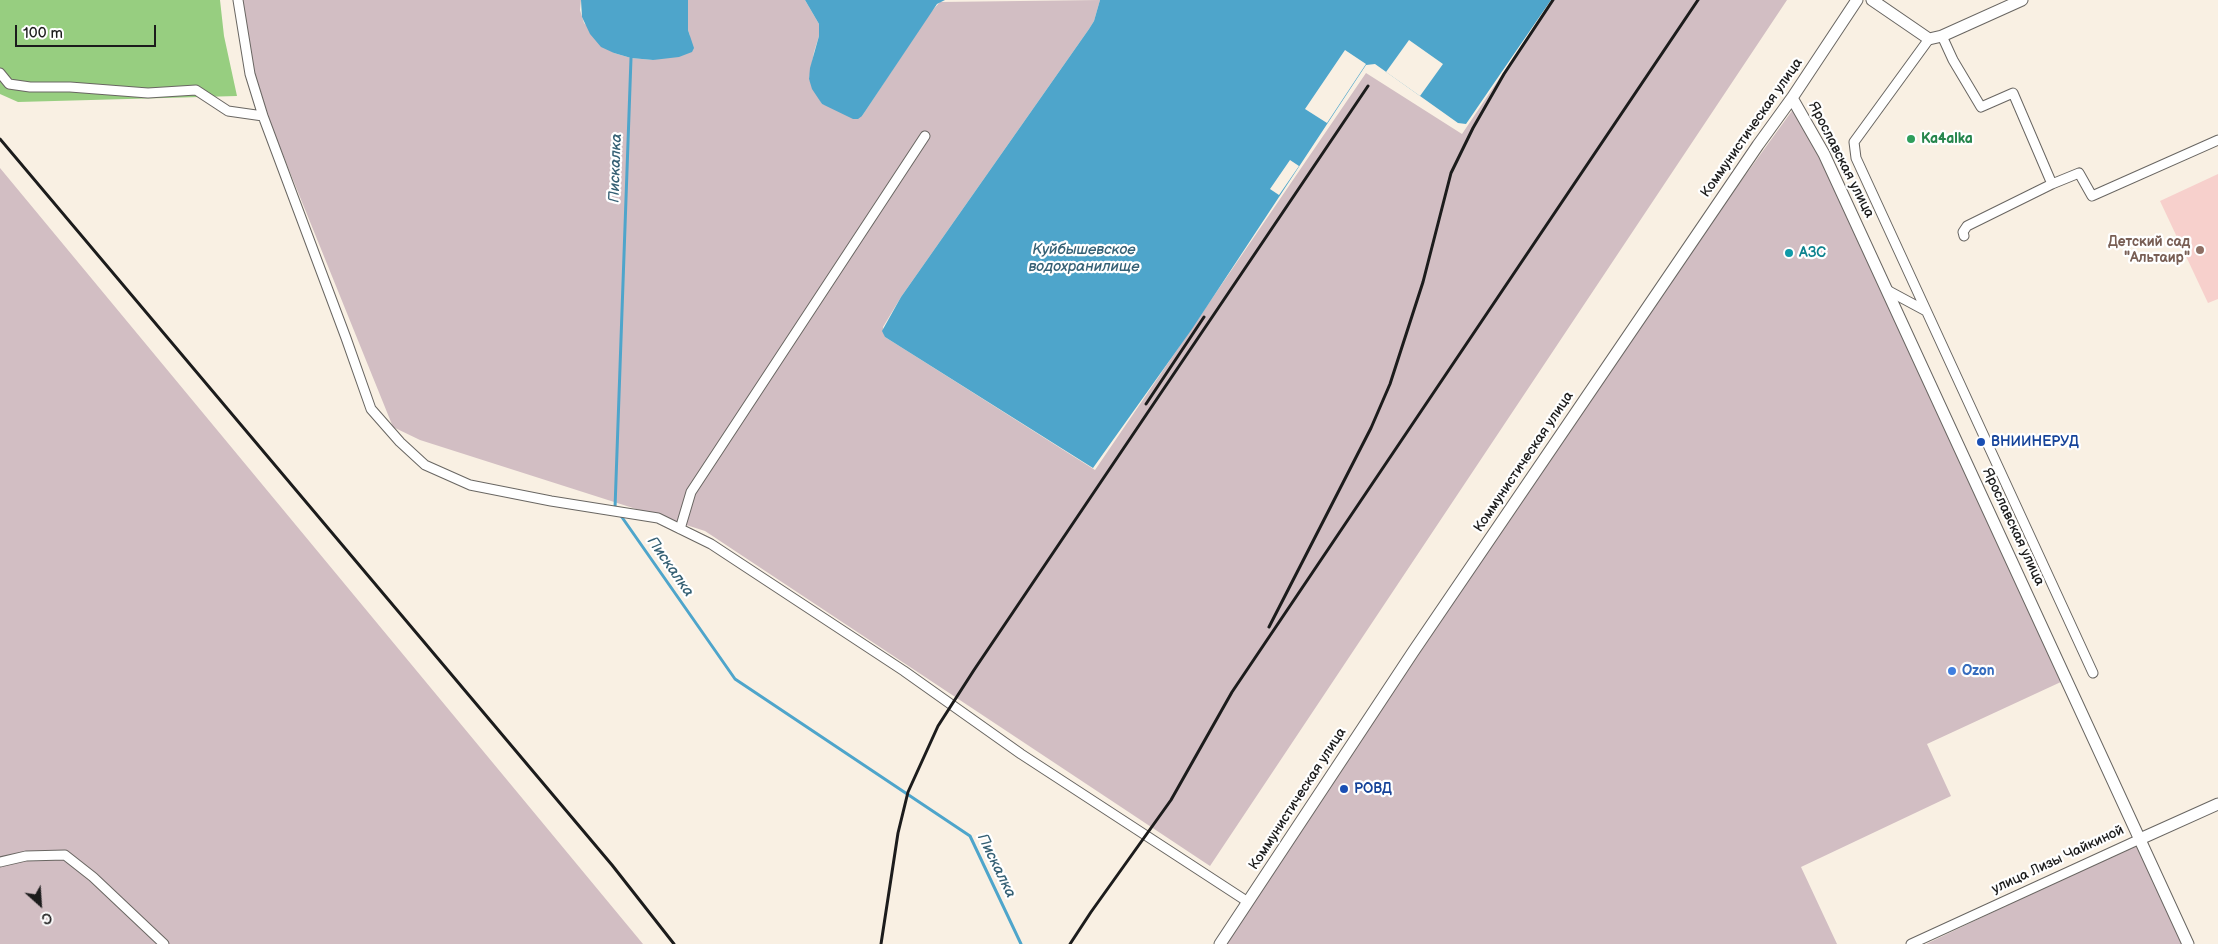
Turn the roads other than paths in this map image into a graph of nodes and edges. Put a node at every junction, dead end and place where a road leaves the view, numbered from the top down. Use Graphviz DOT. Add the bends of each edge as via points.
graph roads {
  1 [pos="238,0"];
  2 [pos="1856,0"];
  3 [pos="1872,0"];
  4 [pos="2022,0"];
  5 [pos="1942,36"];
  6 [pos="1929,39"];
  7 [pos="0,73"];
  8 [pos="1792,98"];
  9 [pos="263,116"];
  10 [pos="925,136"];
  11 [pos="2218,140"];
  12 [pos="2052,184"];
  13 [pos="1964,236"];
  14 [pos="1887,290"];
  15 [pos="1926,311"];
  16 [pos="680,529"];
  17 [pos="2093,674"];
  18 [pos="2218,804"];
  19 [pos="2140,839"];
  20 [pos="0,862"];
  21 [pos="1248,902"];
  22 [pos="164,944"];
  23 [pos="1220,944"];
  24 [pos="1911,944"];
  25 [pos="2188,944"];
  1 -- 9 [label="street" via="250,74"];
  2 -- 8 [label="main road, Коммунистическая улица"];
  3 -- 6 [label="main road"];
  4 -- 5 [label="main road"];
  5 -- 6 [label="main road"];
  5 -- 12 [label="street" via="1981,107 2013,92"];
  6 -- 15 [label="street" via="1854,142 1856,158"];
  7 -- 9 [label="street" via="10,84 30,87 148,92 196,90 228,111"];
  8 -- 14 [label="main road, Ярославская улица" via="1824,154"];
  8 -- 21 [label="main road, Коммунистическая улица" via="1418,644"];
  9 -- 16 [label="street" via="371,410 400,442 425,465 470,485 658,518"];
  10 -- 16 [label="street" via="691,492"];
  11 -- 12 [label="street" via="2092,196 2079,173"];
  12 -- 13 [label="street" via="1967,226"];
  14 -- 15 [label="street"];
  14 -- 19 [label="main road, Ярославская улица"];
  15 -- 17 [label="street"];
  16 -- 21 [label="street" via="711,544 904,671 1021,754"];
  18 -- 19 [label="main road, улица Лизы Чайкиной"];
  19 -- 24 [label="street, улица Лизы Чайкиной"];
  19 -- 25 [label="main road, Ярославская улица"];
  20 -- 22 [label="street" via="26,856 65,855"];
  21 -- 23 [label="main road, Коммунистическая улица"];
}
